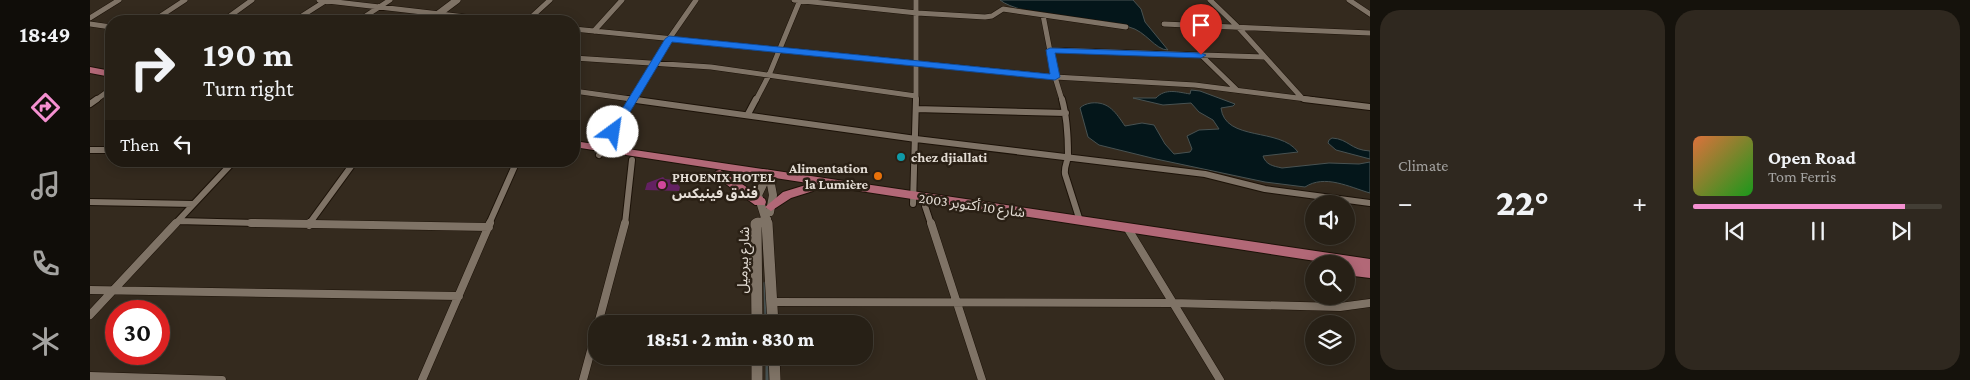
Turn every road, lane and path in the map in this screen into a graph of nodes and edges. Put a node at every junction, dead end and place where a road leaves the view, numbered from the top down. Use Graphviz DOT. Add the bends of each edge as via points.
graph roads {
  1 [pos="119,0"];
  2 [pos="185,0"];
  3 [pos="252,0"];
  4 [pos="319,0"];
  5 [pos="327,0"];
  6 [pos="390,0"];
  7 [pos="457,0"];
  8 [pos="550,0"];
  9 [pos="622,0"];
  10 [pos="696,0"];
  11 [pos="794,0"];
  12 [pos="800,0"];
  13 [pos="916,0"];
  14 [pos="1210,0"];
  15 [pos="1348,0"];
  16 [pos="379,7"];
  17 [pos="917,13"];
  18 [pos="438,14"];
  19 [pos="1370,14"];
  20 [pos="162,15"];
  21 [pos="231,15"];
  22 [pos="303,15"];
  23 [pos="367,15"];
  24 [pos="447,15"];
  25 [pos="534,15"];
  26 [pos="1043,16"];
  27 [pos="90,18"];
  28 [pos="90,24"];
  29 [pos="1164,24"];
  30 [pos="105,26"];
  31 [pos="1126,27"];
  32 [pos="1238,27"];
  33 [pos="580,30"];
  34 [pos="594,31"];
  35 [pos="1370,33"];
  36 [pos="669,39"];
  37 [pos="780,50"];
  38 [pos="1050,50"];
  39 [pos="1201,55"];
  40 [pos="1264,57"];
  41 [pos="580,58"];
  42 [pos="655,62"];
  43 [pos="917,64"];
  44 [pos="90,70"];
  45 [pos="105,73"];
  46 [pos="769,75"];
  47 [pos="90,77"];
  48 [pos="1055,77"];
  49 [pos="105,79"];
  50 [pos="1237,90"];
  51 [pos="580,92"];
  52 [pos="105,93"];
  53 [pos="916,96"];
  54 [pos="1302,98"];
  55 [pos="633,99"];
  56 [pos="90,104"];
  57 [pos="1370,107"];
  58 [pos="916,109"];
  59 [pos="1066,113"];
  60 [pos="748,114"];
  61 [pos="916,139"];
  62 [pos="580,146"];
  63 [pos="90,150"];
  64 [pos="105,150"];
  65 [pos="580,151"];
  66 [pos="601,152"];
  67 [pos="1068,158"];
  68 [pos="632,160"];
  69 [pos="228,167"];
  70 [pos="351,167"];
  71 [pos="514,167"];
  72 [pos="720,174"];
  73 [pos="768,178"];
  74 [pos="809,188"];
  75 [pos="90,202"];
  76 [pos="917,202"];
  77 [pos="1370,203"];
  78 [pos="194,204"];
  79 [pos="766,209"];
  80 [pos="178,221"];
  81 [pos="1080,221"];
  82 [pos="309,225"];
  83 [pos="489,227"];
  84 [pos="1130,233"];
  85 [pos="1305,263"];
  86 [pos="1370,264"];
  87 [pos="1355,271"];
  88 [pos="1370,273"];
  89 [pos="90,290"];
  90 [pos="113,290"];
  91 [pos="459,296"];
  92 [pos="772,302"];
  93 [pos="957,302"];
  94 [pos="1172,303"];
  95 [pos="1370,303"];
  96 [pos="90,315"];
  97 [pos="600,315"];
  98 [pos="757,315"];
  99 [pos="773,315"];
  100 [pos="588,362"];
  101 [pos="757,365"];
  102 [pos="774,365"];
  103 [pos="90,376"];
  104 [pos="222,380"];
  105 [pos="422,380"];
  106 [pos="583,380"];
  107 [pos="757,380"];
  108 [pos="775,380"];
  109 [pos="982,380"];
  110 [pos="1220,380"];
  1 -- 27 [label="street"];
  2 -- 20 [label="street"];
  3 -- 21 [label="street"];
  4 -- 5 [label="street"];
  5 -- 16 [label="street"];
  5 -- 22 [label="street"];
  6 -- 16 [label="street"];
  7 -- 18 [label="street"];
  8 -- 25 [label="street"];
  9 -- 34 [label="street"];
  10 -- 36 [label="street"];
  11 -- 12 [label="street"];
  12 -- 17 [label="street"];
  12 -- 37 [label="street"];
  13 -- 17 [label="street"];
  14 -- 32 [label="street"];
  15 -- 19 [label="street"];
  16 -- 18 [label="street"];
  16 -- 23 [label="street"];
  17 -- 26 [label="street" via="990,16 1003,9"];
  17 -- 43 [label="street"];
  18 -- 24 [label="street"];
  26 -- 31 [label="street"];
  26 -- 38 [label="street"];
  28 -- 30 [label="street"];
  29 -- 32 [label="street"];
  32 -- 35 [label="street"];
  32 -- 40 [label="street"];
  33 -- 34 [label="street"];
  34 -- 36 [label="street"];
  36 -- 37 [label="street"];
  36 -- 42 [label="street"];
  37 -- 43 [label="street"];
  37 -- 46 [label="street"];
  38 -- 39 [label="street"];
  38 -- 48 [label="street"];
  39 -- 40 [label="street"];
  39 -- 50 [label="street"];
  40 -- 54 [label="street"];
  41 -- 42 [label="street"];
  42 -- 46 [label="street"];
  42 -- 55 [label="street"];
  43 -- 48 [label="street"];
  43 -- 53 [label="street"];
  44 -- 45 [label="highway"];
  46 -- 53 [label="street"];
  46 -- 60 [label="street"];
  47 -- 49 [label="highway"];
  48 -- 50 [label="street"];
  48 -- 59 [label="street"];
  50 -- 54 [label="street"];
  51 -- 55 [label="street"];
  52 -- 56 [label="street"];
  53 -- 58 [label="street"];
  54 -- 57 [label="street"];
  55 -- 60 [label="street"];
  55 -- 66 [label="street"];
  58 -- 59 [label="street"];
  58 -- 61 [label="street"];
  59 -- 67 [label="street"];
  60 -- 61 [label="street"];
  61 -- 67 [label="street"];
  61 -- 76 [label="street"];
  62 -- 66 [label="highway, شارع 10 أكتوبر 2003"];
  63 -- 64 [label="street"];
  65 -- 66 [label="highway, شارع 10 أكتوبر 2003"];
  66 -- 68 [label="highway, شارع 10 أكتوبر 2003"];
  66 -- 73 [label="highway, شارع 10 أكتوبر 2003"];
  67 -- 77 [label="street" via="1204,174 1265,189"];
  67 -- 81 [label="street" via="1065,174"];
  68 -- 72 [label="highway, شارع 10 أكتوبر 2003"];
  68 -- 97 [label="street" via="626,220"];
  69 -- 78 [label="street"];
  70 -- 82 [label="street"];
  71 -- 83 [label="street"];
  72 -- 73 [label="highway, شارع 10 أكتوبر 2003"];
  72 -- 79 [label="highway"];
  73 -- 74 [label="highway, شارع 10 أكتوبر 2003"];
  73 -- 76 [label="highway, شارع 10 أكتوبر 2003"];
  73 -- 79 [label="street"];
  73 -- 79 [label="street" via="758,191"];
  74 -- 76 [label="highway, شارع 10 أكتوبر 2003"];
  74 -- 79 [label="highway" via="787,195"];
  75 -- 78 [label="street"];
  76 -- 81 [label="highway, شارع 10 أكتوبر 2003"];
  76 -- 84 [label="highway, شارع 10 أكتوبر 2003"];
  76 -- 93 [label="street"];
  78 -- 80 [label="street"];
  79 -- 92 [label="street, شارع بيرميل"];
  79 -- 98 [label="street, شارع بيرميل" via="756,224"];
  80 -- 82 [label="street"];
  80 -- 90 [label="street"];
  81 -- 84 [label="highway, شارع 10 أكتوبر 2003"];
  82 -- 83 [label="street"];
  83 -- 91 [label="street"];
  84 -- 85 [label="highway, شارع 10 أكتوبر 2003"];
  84 -- 86 [label="highway, شارع 10 أكتوبر 2003"];
  84 -- 94 [label="street"];
  87 -- 88 [label="highway"];
  89 -- 90 [label="street"];
  90 -- 91 [label="street"];
  90 -- 96 [label="street"];
  91 -- 105 [label="street"];
  92 -- 93 [label="street"];
  92 -- 99 [label="street, شارع بيرميل"];
  93 -- 94 [label="street"];
  93 -- 109 [label="street"];
  94 -- 95 [label="street" via="1340,307"];
  94 -- 110 [label="street"];
  100 -- 106 [label="street"];
  101 -- 107 [label="street"];
  102 -- 108 [label="street"];
  103 -- 104 [label="street"];
}
